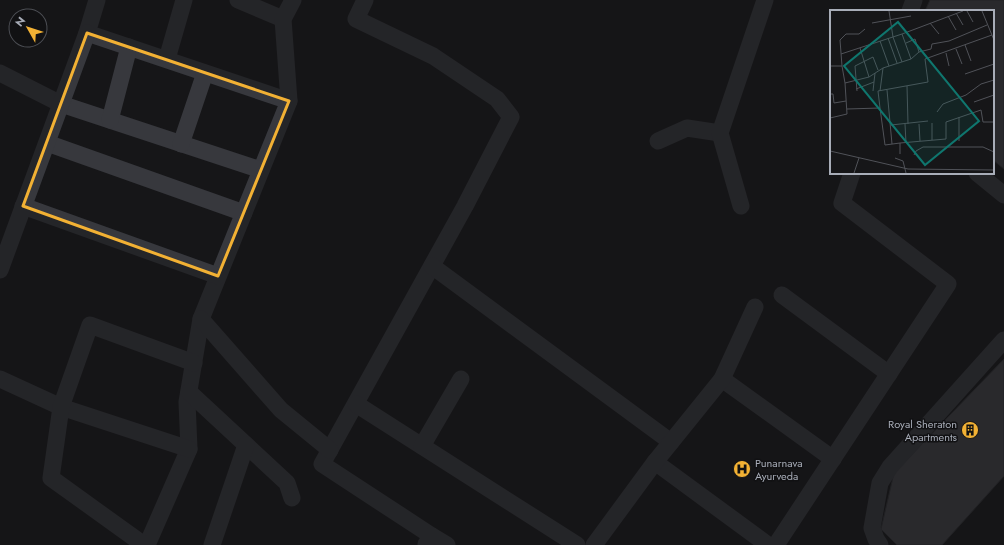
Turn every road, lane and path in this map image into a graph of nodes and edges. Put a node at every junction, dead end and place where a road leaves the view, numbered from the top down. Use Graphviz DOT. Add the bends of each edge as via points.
graph roads {
  1 [pos="97,0"];
  2 [pos="184,0"];
  3 [pos="238,0"];
  4 [pos="293,0"];
  5 [pos="365,0"];
  6 [pos="765,0"];
  7 [pos="914,0"];
  8 [pos="910,10"];
  9 [pos="283,19"];
  10 [pos="87,33"];
  11 [pos="129,47"];
  12 [pos="167,59"];
  13 [pos="0,73"];
  14 [pos="205,73"];
  15 [pos="289,101"];
  16 [pos="61,104"];
  17 [pos="110,120"];
  18 [pos="720,133"];
  19 [pos="658,141"];
  20 [pos="47,143"];
  21 [pos="181,144"];
  22 [pos="261,170"];
  23 [pos="852,174"];
  24 [pos="978,174"];
  25 [pos="1004,195"];
  26 [pos="24,206"];
  27 [pos="741,206"];
  28 [pos="244,213"];
  29 [pos="432,266"];
  30 [pos="0,270"];
  31 [pos="218,276"];
  32 [pos="782,295"];
  33 [pos="755,306"];
  34 [pos="201,319"];
  35 [pos="1004,340"];
  36 [pos="194,363"];
  37 [pos="889,374"];
  38 [pos="0,379"];
  39 [pos="461,379"];
  40 [pos="722,379"];
  41 [pos="189,392"];
  42 [pos="356,404"];
  43 [pos="61,407"];
  44 [pos="671,442"];
  45 [pos="246,445"];
  46 [pos="422,446"];
  47 [pos="189,449"];
  48 [pos="330,450"];
  49 [pos="833,459"];
  50 [pos="654,462"];
  51 [pos="292,498"];
  52 [pos="429,540"];
  53 [pos="146,545"];
  54 [pos="212,545"];
  55 [pos="447,545"];
  56 [pos="577,545"];
  57 [pos="594,545"];
  58 [pos="768,545"];
  59 [pos="776,545"];
  60 [pos="880,545"];
  1 -- 10 [label="street"];
  2 -- 12 [label="street"];
  3 -- 9 [label="street"];
  4 -- 9 [label="street"];
  5 -- 29 [label="street" via="356,19 433,56 497,99 511,117"];
  6 -- 18 [label="street"];
  7 -- 8 [label="street"];
  9 -- 15 [label="street"];
  10 -- 11 [label="street"];
  10 -- 16 [label="street"];
  11 -- 12 [label="street"];
  11 -- 17 [label="street"];
  12 -- 14 [label="street"];
  13 -- 16 [label="street"];
  14 -- 15 [label="street"];
  14 -- 21 [label="street"];
  15 -- 22 [label="street"];
  16 -- 17 [label="street"];
  16 -- 20 [label="street"];
  17 -- 21 [label="street"];
  18 -- 19 [label="street" via="687,128"];
  18 -- 27 [label="street"];
  20 -- 26 [label="street"];
  20 -- 28 [label="street"];
  21 -- 22 [label="street"];
  22 -- 28 [label="street"];
  23 -- 37 [label="street" via="842,203 948,284"];
  24 -- 25 [label="street"];
  26 -- 30 [label="street"];
  26 -- 31 [label="street"];
  28 -- 31 [label="street"];
  29 -- 42 [label="street"];
  29 -- 44 [label="street"];
  31 -- 34 [label="street"];
  32 -- 37 [label="street"];
  33 -- 40 [label="street"];
  34 -- 36 [label="street"];
  34 -- 48 [label="street" via="281,410"];
  35 -- 60 [label="street" via="883,478 872,528"];
  36 -- 41 [label="street"];
  36 -- 43 [label="street" via="90,325"];
  37 -- 49 [label="street"];
  38 -- 43 [label="street"];
  39 -- 46 [label="street"];
  40 -- 44 [label="street"];
  40 -- 49 [label="street"];
  41 -- 45 [label="street"];
  41 -- 47 [label="street"];
  42 -- 46 [label="street"];
  42 -- 48 [label="street"];
  43 -- 47 [label="street"];
  43 -- 53 [label="street" via="51,478"];
  44 -- 50 [label="street"];
  45 -- 51 [label="street" via="287,483"];
  45 -- 54 [label="street"];
  46 -- 56 [label="street"];
  47 -- 53 [label="street"];
  48 -- 52 [label="street" via="322,464"];
  49 -- 59 [label="street"];
  50 -- 57 [label="street"];
  50 -- 58 [label="street"];
  52 -- 55 [label="street"];
}
